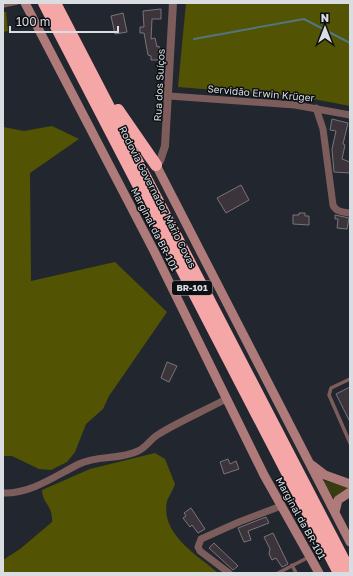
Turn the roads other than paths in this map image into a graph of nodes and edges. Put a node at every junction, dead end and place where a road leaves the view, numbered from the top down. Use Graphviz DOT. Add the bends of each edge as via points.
graph roads {
  1 [pos="17,3"];
  2 [pos="25,3"];
  3 [pos="44,3"];
  4 [pos="55,3"];
  5 [pos="173,3"];
  6 [pos="3,6"];
  7 [pos="87,65"];
  8 [pos="169,96"];
  9 [pos="316,108"];
  10 [pos="350,115"];
  11 [pos="156,165"];
  12 [pos="350,213"];
  13 [pos="350,379"];
  14 [pos="226,399"];
  15 [pos="350,443"];
  16 [pos="310,464"];
  17 [pos="350,484"];
  18 [pos="350,492"];
  19 [pos="3,493"];
  20 [pos="281,506"];
  21 [pos="335,512"];
  22 [pos="350,542"];
  23 [pos="310,557"];
  24 [pos="292,565"];
  25 [pos="350,572"];
  26 [pos="229,573"];
  27 [pos="278,573"];
  28 [pos="296,573"];
  29 [pos="319,573"];
  30 [pos="339,573"];
  1 -- 6 [label="lane"];
  2 -- 14 [label="main road, Marginal da BR-101" via="157,256"];
  3 -- 30 [label="highway, Rodovia Governador Mário Covas / BR-101"];
  4 -- 7 [label="highway, Rodovia Governador Mário Covas / BR-101"];
  5 -- 8 [label="street, Rua dos Suíços"];
  7 -- 11 [label="highway"];
  7 -- 25 [label="highway, Rodovia Governador Mário Covas / BR-101"];
  8 -- 9 [label="street, Servidão Erwin Krüger"];
  8 -- 11 [label="street, Rua dos Suíços" via="165,146"];
  9 -- 10 [label="street, Servidão Erwin Krüger"];
  9 -- 12 [label="street" via="323,129 333,205 339,211"];
  11 -- 16 [label="main road"];
  13 -- 15 [label="lane" via="331,388 329,395"];
  14 -- 19 [label="street" via="157,434 139,451 129,455 89,460 34,487"];
  14 -- 20 [label="main road, Marginal da BR-101"];
  16 -- 17 [label="main road" via="325,475"];
  16 -- 21 [label="main road"];
  18 -- 21 [label="main road" via="338,500"];
  20 -- 23 [label="main road, Marginal da BR-101"];
  20 -- 26 [label="street" via="201,539 198,547 200,551"];
  21 -- 22 [label="main road"];
  23 -- 24 [label="lane"];
  23 -- 29 [label="main road, Marginal da BR-101"];
  24 -- 27 [label="lane"];
  24 -- 28 [label="lane"];
}
